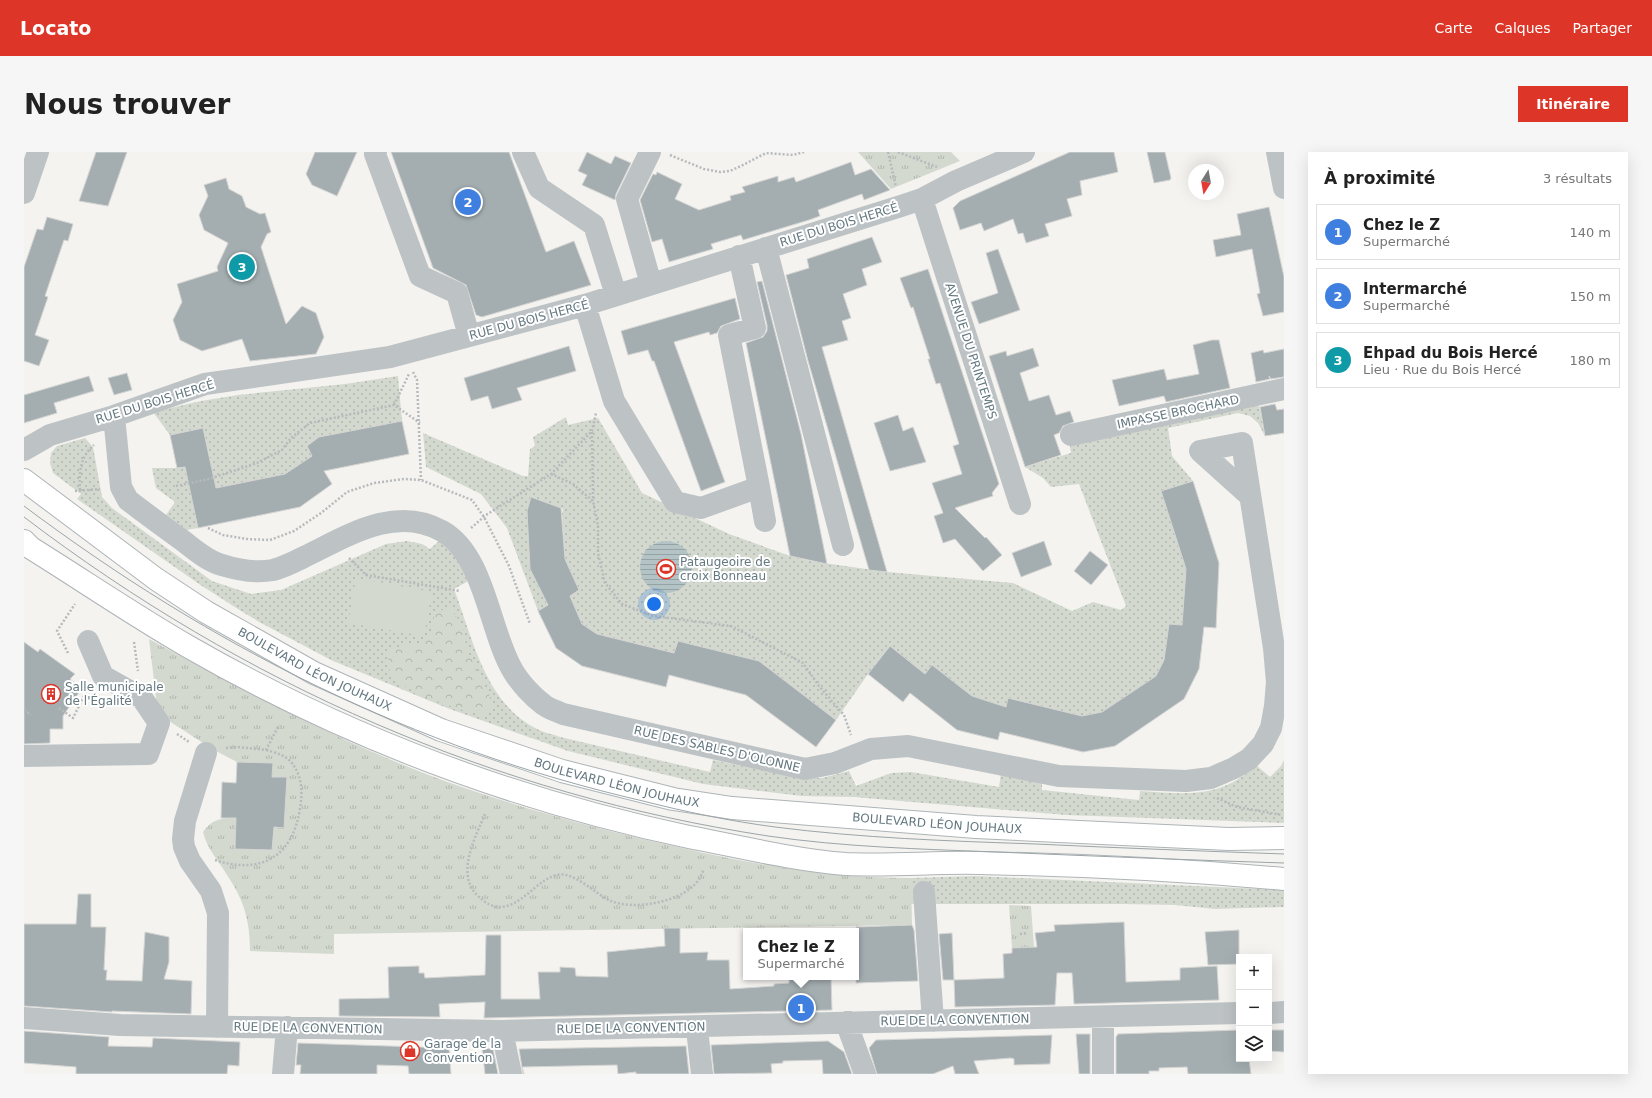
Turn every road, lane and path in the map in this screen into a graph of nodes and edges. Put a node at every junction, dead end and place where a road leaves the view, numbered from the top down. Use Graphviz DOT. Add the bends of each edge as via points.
graph roads {
  1 [pos="376,152"];
  2 [pos="523,152"];
  3 [pos="766,152"];
  4 [pos="804,152"];
  5 [pos="888,152"];
  6 [pos="898,152"];
  7 [pos="1024,152"];
  8 [pos="1277,152"];
  9 [pos="659,153"];
  10 [pos="31,162"];
  11 [pos="956,182"];
  12 [pos="1284,188"];
  13 [pos="24,193"];
  14 [pos="922,199"];
  15 [pos="901,206"];
  16 [pos="766,248"];
  17 [pos="739,256"];
  18 [pos="651,284"];
  19 [pos="616,295"];
  20 [pos="585,305"];
  21 [pos="469,336"];
  22 [pos="411,370"];
  23 [pos="406,380"];
  24 [pos="1284,389"];
  25 [pos="394,405"];
  26 [pos="596,411"];
  27 [pos="114,416"];
  28 [pos="420,423"];
  29 [pos="592,431"];
  30 [pos="1071,435"];
  31 [pos="98,442"];
  32 [pos="24,450"];
  33 [pos="551,474"];
  34 [pos="24,480"];
  35 [pos="421,480"];
  36 [pos="176,486"];
  37 [pos="759,487"];
  38 [pos="80,490"];
  39 [pos="1250,496"];
  40 [pos="593,501"];
  41 [pos="1020,504"];
  42 [pos="765,521"];
  43 [pos="24,541"];
  44 [pos="456,541"];
  45 [pos="334,543"];
  46 [pos="844,545"];
  47 [pos="484,596"];
  48 [pos="75,604"];
  49 [pos="88,641"];
  50 [pos="71,656"];
  51 [pos="85,681"];
  52 [pos="59,708"];
  53 [pos="24,710"];
  54 [pos="31,715"];
  55 [pos="159,723"];
  56 [pos="279,725"];
  57 [pos="266,750"];
  58 [pos="206,753"];
  59 [pos="24,756"];
  60 [pos="852,756"];
  61 [pos="1186,781"];
  62 [pos="485,814"];
  63 [pos="1284,816"];
  64 [pos="1284,838"];
  65 [pos="186,853"];
  66 [pos="704,869"];
  67 [pos="1284,879"];
  68 [pos="924,892"];
  69 [pos="1027,933"];
  70 [pos="1020,934"];
  71 [pos="1284,1012"];
  72 [pos="1236,1013"];
  73 [pos="1272,1013"];
  74 [pos="1103,1017"];
  75 [pos="24,1018"];
  76 [pos="933,1021"];
  77 [pos="848,1022"];
  78 [pos="218,1027"];
  79 [pos="287,1027"];
  80 [pos="698,1027"];
  81 [pos="502,1031"];
  82 [pos="283,1074"];
  83 [pos="511,1074"];
  84 [pos="702,1074"];
  85 [pos="865,1074"];
  86 [pos="1103,1074"];
  1 -- 21 [label="street" via="420,276 457,293"];
  2 -- 19 [label="street" via="539,188 594,225"];
  3 -- 4 [label="path" via="793,155"];
  3 -- 9 [label="path" via="730,171 720,172"];
  5 -- 15 [label="path"];
  6 -- 11 [label="path" via="941,168"];
  7 -- 11 [label="street, RUE DU BOIS HERCÉ"];
  8 -- 12 [label="street"];
  9 -- 18 [label="street" via="627,199"];
  10 -- 13 [label="street"];
  11 -- 14 [label="street, RUE DU BOIS HERCÉ"];
  14 -- 15 [label="street, RUE DU BOIS HERCÉ"];
  14 -- 41 [label="street, AVENUE DU PRINTEMPS"];
  15 -- 16 [label="street, RUE DU BOIS HERCÉ"];
  16 -- 17 [label="street, RUE DU BOIS HERCÉ"];
  16 -- 46 [label="street"];
  17 -- 18 [label="street, RUE DU BOIS HERCÉ"];
  17 -- 37 [label="street" via="755,328 729,335"];
  18 -- 19 [label="street, RUE DU BOIS HERCÉ"];
  19 -- 20 [label="street, RUE DU BOIS HERCÉ"];
  20 -- 21 [label="street, RUE DU BOIS HERCÉ"];
  20 -- 37 [label="street" via="614,401 675,502 701,508"];
  21 -- 27 [label="street, RUE DU BOIS HERCÉ" via="390,357 205,384"];
  22 -- 28 [label="path" via="417,380"];
  23 -- 25 [label="path"];
  24 -- 30 [label="street, IMPASSE BROCHARD"];
  25 -- 28 [label="path"];
  25 -- 36 [label="path" via="310,424 291,438 282,450 257,463 209,479"];
  26 -- 29 [label="path"];
  27 -- 32 [label="street, RUE DU BOIS HERCÉ" via="50,435"];
  27 -- 45 [label="street, RUE DES SABLES D'OLONNE" via="121,487 128,500 205,557 221,565 239,569 272,570"];
  28 -- 35 [label="path"];
  29 -- 33 [label="path"];
  29 -- 40 [label="path"];
  31 -- 38 [label="path" via="82,460"];
  33 -- 40 [label="path" via="573,484"];
  33 -- 44 [label="path" via="486,515"];
  34 -- 64 [label="main road, BOULEVARD LÉON JOUHAUX" via="150,574 206,612 314,673 441,730 562,771 673,799 732,808 976,827 1229,839"];
  37 -- 42 [label="street"];
  39 -- 61 [label="street, RUE DES SABLES D'OLONNE" via="1274,648 1277,682 1271,728 1263,744 1249,759 1211,778"];
  40 -- 60 [label="path" via="598,526 598,553 605,583 622,604 653,616 731,626 803,663 844,715 851,733"];
  43 -- 67 [label="main road" via="190,648 302,705 359,732 436,763 547,801 606,817 730,845 846,864 977,863 1183,871"];
  44 -- 45 [label="street, RUE DES SABLES D'OLONNE" via="442,531 425,524 404,520 384,522 361,529"];
  44 -- 47 [label="street, RUE DES SABLES D'OLONNE" via="468,556"];
  45 -- 47 [label="path" via="366,575"];
  47 -- 60 [label="street, RUE DES SABLES D'OLONNE" via="503,652 514,672 544,705 563,714 805,769 835,763"];
  48 -- 50 [label="path" via="57,632"];
  49 -- 55 [label="street" via="103,676 142,698"];
  51 -- 52 [label="path" via="88,688 73,718"];
  53 -- 54 [label="path"];
  55 -- 58 [label="path"];
  55 -- 59 [label="street" via="148,754"];
  56 -- 57 [label="path"];
  57 -- 58 [label="path" via="238,747"];
  57 -- 65 [label="path" via="290,761 300,779 302,790 299,817 287,845 269,860 245,866"];
  58 -- 65 [label="street" via="185,821 183,838"];
  60 -- 61 [label="street, RUE DES SABLES D'OLONNE" via="871,749 908,746 1059,776"];
  61 -- 63 [label="path" via="1237,807"];
  62 -- 66 [label="path" via="471,848 468,878 474,892 494,906 511,904 522,899 551,876 559,874 574,878 612,901 624,905 646,904 670,898 691,888"];
  65 -- 78 [label="street" via="211,891 218,913"];
  68 -- 76 [label="street"];
  69 -- 70 [label="path"];
  71 -- 73 [label="street"];
  72 -- 74 [label="street, RUE DE LA CONVENTION"];
  74 -- 76 [label="street, RUE DE LA CONVENTION"];
  74 -- 86 [label="street"];
  75 -- 78 [label="street, RUE DE LA CONVENTION" via="120,1025"];
  76 -- 77 [label="street, RUE DE LA CONVENTION"];
  77 -- 80 [label="street, RUE DE LA CONVENTION"];
  77 -- 85 [label="street"];
  78 -- 79 [label="street, RUE DE LA CONVENTION"];
  79 -- 81 [label="street, RUE DE LA CONVENTION"];
  79 -- 82 [label="street"];
  80 -- 81 [label="street, RUE DE LA CONVENTION"];
  80 -- 84 [label="street"];
  81 -- 83 [label="street"];
}
